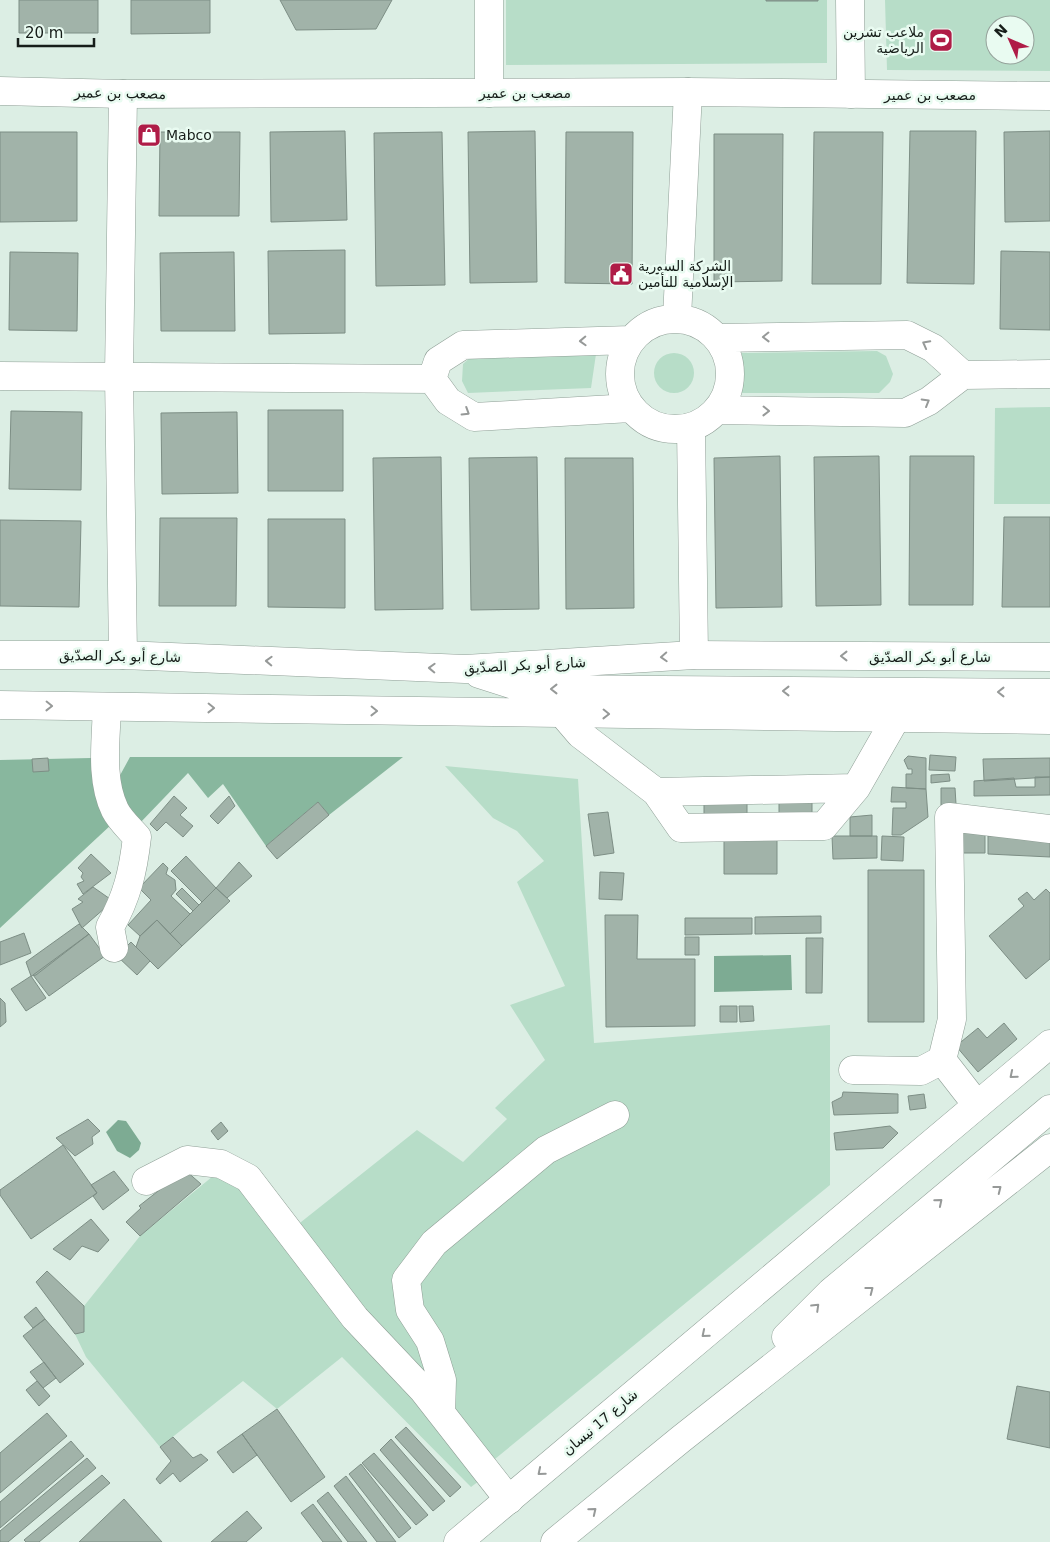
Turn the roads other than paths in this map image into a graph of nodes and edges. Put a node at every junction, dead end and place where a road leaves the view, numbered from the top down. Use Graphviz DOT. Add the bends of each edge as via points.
graph roads {
  1 [pos="489,0"];
  2 [pos="850,0"];
  3 [pos="0,91"];
  4 [pos="688,92"];
  5 [pos="489,93"];
  6 [pos="123,94"];
  7 [pos="851,94"];
  8 [pos="1050,96"];
  9 [pos="677,318"];
  10 [pos="718,338"];
  11 [pos="632,340"];
  12 [pos="1050,374"];
  13 [pos="119,375"];
  14 [pos="963,375"];
  15 [pos="0,376"];
  16 [pos="432,379"];
  17 [pos="631,408"];
  18 [pos="717,410"];
  19 [pos="691,427"];
  20 [pos="0,655"];
  21 [pos="123,655"];
  22 [pos="694,655"];
  23 [pos="1050,657"];
  24 [pos="465,669"];
  25 [pos="1050,693"];
  26 [pos="0,705"];
  27 [pos="107,707"];
  28 [pos="562,713"];
  29 [pos="896,718"];
  30 [pos="1050,720"];
  31 [pos="856,788"];
  32 [pos="656,792"];
  33 [pos="1050,829"];
  34 [pos="114,948"];
  35 [pos="1050,1044"];
  36 [pos="942,1060"];
  37 [pos="1050,1069"];
  38 [pos="853,1070"];
  39 [pos="977,1105"];
  40 [pos="1050,1109"];
  41 [pos="615,1115"];
  42 [pos="1050,1148"];
  43 [pos="146,1181"];
  44 [pos="743,1302"];
  45 [pos="441,1412"];
  46 [pos="681,1439"];
  47 [pos="509,1500"];
  48 [pos="458,1542"];
  49 [pos="555,1542"];
  1 -- 5 [label="main road"];
  2 -- 7 [label="main road"];
  3 -- 6 [label="main road, مصعب بن عمير"];
  4 -- 5 [label="main road, مصعب بن عمير"];
  4 -- 7 [label="main road, مصعب بن عمير"];
  4 -- 9 [label="main road"];
  5 -- 6 [label="main road, مصعب بن عمير"];
  6 -- 13 [label="main road"];
  7 -- 8 [label="main road, مصعب بن عمير"];
  9 -- 10 [label="main road" via="692,321"];
  9 -- 11 [label="main road" via="660,320 644,328"];
  14 -- 10 [label="main road, one-way" via="933,348 907,334"];
  10 -- 18 [label="main road" via="726,351 730,382 726,397"];
  11 -- 16 [label="main road, one-way" via="463,345 438,360"];
  11 -- 17 [label="main road" via="622,356 620,374 623,392"];
  12 -- 14 [label="main road"];
  13 -- 15 [label="main road"];
  13 -- 16 [label="main road"];
  13 -- 21 [label="main road"];
  18 -- 14 [label="main road, one-way" via="905,413 929,401"];
  16 -- 17 [label="main road, one-way" via="448,401 474,417"];
  17 -- 19 [label="main road" via="658,427 674,430"];
  18 -- 19 [label="main road"];
  19 -- 22 [label="main road"];
  20 -- 21 [label="main road, شارع أبو بكر الصدّيق"];
  24 -- 21 [label="main road, شارع أبو بكر الصدّيق, one-way"];
  23 -- 22 [label="main road, شارع أبو بكر الصدّيق, one-way"];
  22 -- 24 [label="main road, شارع أبو بكر الصدّيق, one-way"];
  25 -- 24 [label="main road, one-way" via="526,689"];
  26 -- 27 [label="main road, one-way"];
  27 -- 28 [label="main road, one-way"];
  27 -- 34 [label="main road" via="105,760 108,787 115,811 137,837 134,870 126,896 110,927"];
  28 -- 29 [label="main road, one-way"];
  28 -- 32 [label="main road" via="580,734"];
  29 -- 30 [label="main road"];
  29 -- 31 [label="main road"];
  31 -- 32 [label="main road"];
  31 -- 32 [label="main road" via="824,826 681,828"];
  33 -- 36 [label="main road" via="949,817 952,1019"];
  35 -- 39 [label="main road, one-way"];
  36 -- 38 [label="main road" via="921,1071"];
  36 -- 39 [label="main road"];
  37 -- 44 [label="main road"];
  39 -- 44 [label="main road"];
  46 -- 40 [label="main road, one-way" via="831,1292"];
  41 -- 45 [label="main road" via="546,1150 434,1242 406,1280 410,1310 430,1341 442,1380"];
  46 -- 42 [label="main road, one-way"];
  43 -- 45 [label="main road" via="187,1160 221,1164 248,1178 355,1318"];
  44 -- 47 [label="main road, شارع 17 نيسان, one-way"];
  45 -- 47 [label="main road"];
  49 -- 46 [label="main road, one-way"];
  47 -- 48 [label="main road, شارع 17 نيسان"];
}
